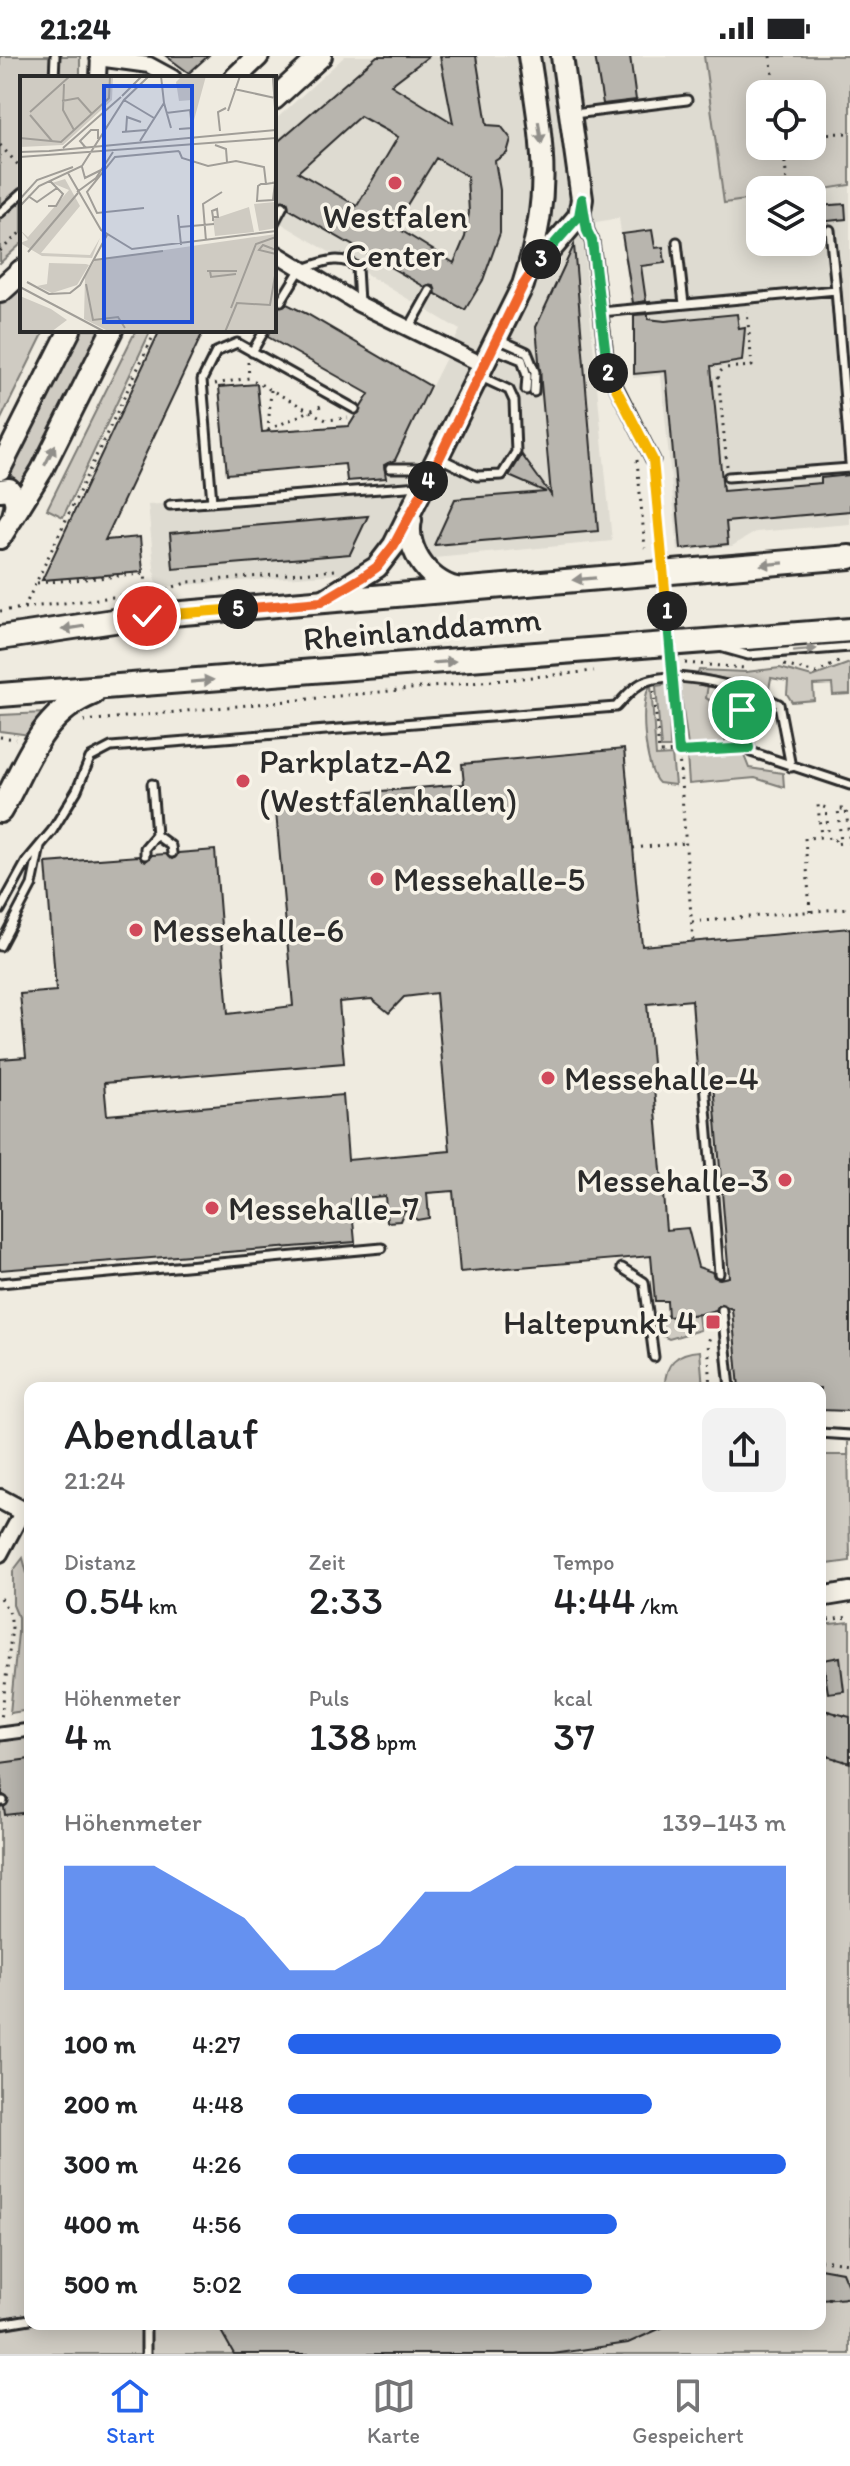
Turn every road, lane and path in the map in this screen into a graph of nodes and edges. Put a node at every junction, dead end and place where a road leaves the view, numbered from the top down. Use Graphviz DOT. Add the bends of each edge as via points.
graph roads {
  1 [pos="55,56"];
  2 [pos="258,56"];
  3 [pos="321,56"];
  4 [pos="529,56"];
  5 [pos="562,56"];
  6 [pos="770,56"];
  7 [pos="98,57"];
  8 [pos="54,76"];
  9 [pos="169,76"];
  10 [pos="237,76"];
  11 [pos="774,80"];
  12 [pos="276,97"];
  13 [pos="687,100"];
  14 [pos="571,114"];
  15 [pos="850,133"];
  16 [pos="826,134"];
  17 [pos="0,145"];
  18 [pos="20,167"];
  19 [pos="20,195"];
  20 [pos="544,204"];
  21 [pos="283,206"];
  22 [pos="580,208"];
  23 [pos="0,213"];
  24 [pos="276,219"];
  25 [pos="830,230"];
  26 [pos="20,233"];
  27 [pos="677,242"];
  28 [pos="0,251"];
  29 [pos="276,253"];
  30 [pos="300,270"];
  31 [pos="20,273"];
  32 [pos="523,285"];
  33 [pos="836,290"];
  34 [pos="0,291"];
  35 [pos="430,291"];
  36 [pos="746,299"];
  37 [pos="281,301"];
  38 [pos="359,304"];
  39 [pos="684,304"];
  40 [pos="601,312"];
  41 [pos="408,330"];
  42 [pos="69,332"];
  43 [pos="111,332"];
  44 [pos="157,332"];
  45 [pos="263,333"];
  46 [pos="252,352"];
  47 [pos="489,357"];
  48 [pos="203,386"];
  49 [pos="271,390"];
  50 [pos="530,391"];
  51 [pos="337,399"];
  52 [pos="355,409"];
  53 [pos="309,411"];
  54 [pos="637,459"];
  55 [pos="653,460"];
  56 [pos="850,465"];
  57 [pos="390,468"];
  58 [pos="0,469"];
  59 [pos="433,471"];
  60 [pos="728,477"];
  61 [pos="0,490"];
  62 [pos="212,502"];
  63 [pos="170,505"];
  64 [pos="412,515"];
  65 [pos="6,530"];
  66 [pos="645,548"];
  67 [pos="850,557"];
  68 [pos="340,569"];
  69 [pos="37,583"];
  70 [pos="466,589"];
  71 [pos="147,593"];
  72 [pos="321,602"];
  73 [pos="24,608"];
  74 [pos="0,611"];
  75 [pos="850,630"];
  76 [pos="0,638"];
  77 [pos="706,643"];
  78 [pos="850,647"];
  79 [pos="850,659"];
  80 [pos="664,663"];
  81 [pos="780,664"];
  82 [pos="757,667"];
  83 [pos="603,670"];
  84 [pos="653,679"];
  85 [pos="724,686"];
  86 [pos="114,688"];
  87 [pos="0,695"];
  88 [pos="79,723"];
  89 [pos="749,748"];
  90 [pos="679,752"];
  91 [pos="791,767"];
  92 [pos="152,784"];
  93 [pos="850,785"];
  94 [pos="0,811"];
  95 [pos="156,835"];
  96 [pos="685,843"];
  97 [pos="40,845"];
  98 [pos="850,846"];
  99 [pos="633,848"];
  100 [pos="172,853"];
  101 [pos="145,855"];
  102 [pos="850,908"];
  103 [pos="0,910"];
  104 [pos="810,912"];
  105 [pos="692,922"];
  106 [pos="693,942"];
  107 [pos="0,946"];
  108 [pos="704,1083"];
  109 [pos="382,1248"];
  110 [pos="622,1268"];
  111 [pos="719,1273"];
  112 [pos="0,1283"];
  113 [pos="722,1310"];
  114 [pos="712,1333"];
  115 [pos="654,1357"];
  116 [pos="711,1382"];
  117 [pos="729,1382"];
  118 [pos="826,1433"];
  119 [pos="850,1435"];
  120 [pos="0,1499"];
  121 [pos="24,1512"];
  122 [pos="24,1516"];
  123 [pos="0,1554"];
  124 [pos="850,1592"];
  125 [pos="826,1596"];
  126 [pos="0,1598"];
  127 [pos="850,1617"];
  128 [pos="826,1620"];
  129 [pos="826,1711"];
  130 [pos="850,1717"];
  131 [pos="1,1723"];
  132 [pos="24,1731"];
  133 [pos="0,1734"];
  134 [pos="826,1756"];
  135 [pos="850,1763"];
  136 [pos="826,2261"];
  137 [pos="850,2263"];
  138 [pos="850,2298"];
  139 [pos="826,2300"];
  140 [pos="24,2320"];
  141 [pos="0,2324"];
  142 [pos="146,2330"];
  143 [pos="146,2354"];
  1 -- 8 [label="lane"];
  2 -- 10 [label="main road"];
  3 -- 12 [label="main road"];
  4 -- 20 [label="main road, one-way" via="542,142"];
  5 -- 14 [label="main road"];
  6 -- 11 [label="path"];
  7 -- 9 [label="street" via="149,65"];
  13 -- 14 [label="lane"];
  14 -- 22 [label="main road"];
  15 -- 16 [label="path"];
  17 -- 18 [label="path"];
  19 -- 23 [label="lane"];
  20 -- 22 [label="main road" via="556,225 567,224"];
  20 -- 32 [label="main road"];
  21 -- 24 [label="lane"];
  22 -- 32 [label="main road"];
  22 -- 40 [label="street" via="592,241"];
  25 -- 33 [label="lane"];
  26 -- 28 [label="path"];
  27 -- 39 [label="lane"];
  29 -- 30 [label="street"];
  30 -- 37 [label="lane"];
  30 -- 38 [label="street"];
  30 -- 38 [label="lane" via="334,260 352,263 359,273"];
  31 -- 34 [label="main road"];
  32 -- 47 [label="main road"];
  33 -- 36 [label="lane"];
  33 -- 56 [label="lane"];
  35 -- 41 [label="lane"];
  36 -- 39 [label="lane"];
  36 -- 60 [label="path" via="752,366 724,368 718,374"];
  38 -- 41 [label="street"];
  39 -- 40 [label="lane"];
  40 -- 55 [label="street" via="608,371"];
  41 -- 47 [label="street"];
  42 -- 58 [label="main road"];
  65 -- 43 [label="main road, one-way"];
  44 -- 69 [label="path"];
  45 -- 46 [label="lane"];
  46 -- 48 [label="lane" via="237,343 216,352"];
  46 -- 51 [label="lane"];
  47 -- 50 [label="lane" via="522,360"];
  47 -- 59 [label="main road"];
  47 -- 59 [label="lane" via="514,401 516,452 502,475"];
  48 -- 49 [label="path" via="249,378"];
  48 -- 62 [label="lane"];
  49 -- 53 [label="path"];
  49 -- 53 [label="path" via="268,430"];
  51 -- 52 [label="lane"];
  51 -- 53 [label="path"];
  52 -- 53 [label="path" via="348,418 326,420"];
  54 -- 66 [label="path"];
  55 -- 90 [label="path, bridge"];
  56 -- 60 [label="lane"];
  57 -- 59 [label="lane"];
  59 -- 62 [label="lane"];
  59 -- 64 [label="main road"];
  61 -- 65 [label="main road" via="9,489 16,501"];
  62 -- 63 [label="lane"];
  64 -- 70 [label="main road" via="409,537 418,557 435,577"];
  64 -- 72 [label="main road" via="377,567"];
  67 -- 70 [label="main road, Rheinlanddamm, one-way"];
  68 -- 71 [label="path" via="189,582"];
  69 -- 71 [label="path" via="145,574"];
  69 -- 73 [label="path"];
  70 -- 72 [label="main road, Rheinlanddamm"];
  71 -- 73 [label="path"];
  72 -- 76 [label="main road, Rheinlanddamm, one-way" via="147,616"];
  73 -- 74 [label="path"];
  75 -- 77 [label="main road, Rheinlanddamm"];
  77 -- 78 [label="lane, one-way" via="748,655"];
  86 -- 77 [label="main road, Rheinlanddamm, one-way"];
  79 -- 81 [label="path" via="816,673"];
  80 -- 82 [label="path"];
  83 -- 88 [label="path"];
  84 -- 85 [label="lane"];
  84 -- 90 [label="path" via="659,753"];
  84 -- 97 [label="lane" via="616,707 102,749 90,758 77,790"];
  85 -- 89 [label="lane" via="740,705"];
  85 -- 91 [label="lane" via="782,708"];
  86 -- 87 [label="main road, Rheinlanddamm"];
  86 -- 94 [label="main road" via="82,698 40,732"];
  89 -- 90 [label="path"];
  89 -- 91 [label="lane"];
  90 -- 96 [label="path"];
  91 -- 93 [label="lane"];
  92 -- 95 [label="lane"];
  95 -- 100 [label="lane"];
  95 -- 101 [label="lane"];
  96 -- 99 [label="path"];
  96 -- 105 [label="path"];
  97 -- 103 [label="lane"];
  97 -- 107 [label="lane" via="32,885"];
  98 -- 104 [label="path" via="846,809 838,809 841,843 835,844 829,840 826,808 818,805 821,837 805,838"];
  102 -- 104 [label="path"];
  104 -- 105 [label="path"];
  105 -- 106 [label="path"];
  108 -- 111 [label="lane"];
  109 -- 112 [label="lane"];
  110 -- 115 [label="lane" via="644,1282"];
  113 -- 117 [label="lane"];
  114 -- 116 [label="path"];
  118 -- 119 [label="lane"];
  120 -- 121 [label="street"];
  122 -- 123 [label="street"];
  124 -- 125 [label="street"];
  126 -- 131 [label="path" via="12,1627"];
  127 -- 128 [label="path"];
  129 -- 130 [label="path"];
  132 -- 133 [label="street"];
  134 -- 135 [label="path"];
  136 -- 137 [label="path"];
  138 -- 139 [label="path"];
  140 -- 141 [label="lane"];
  142 -- 143 [label="lane"];
}
